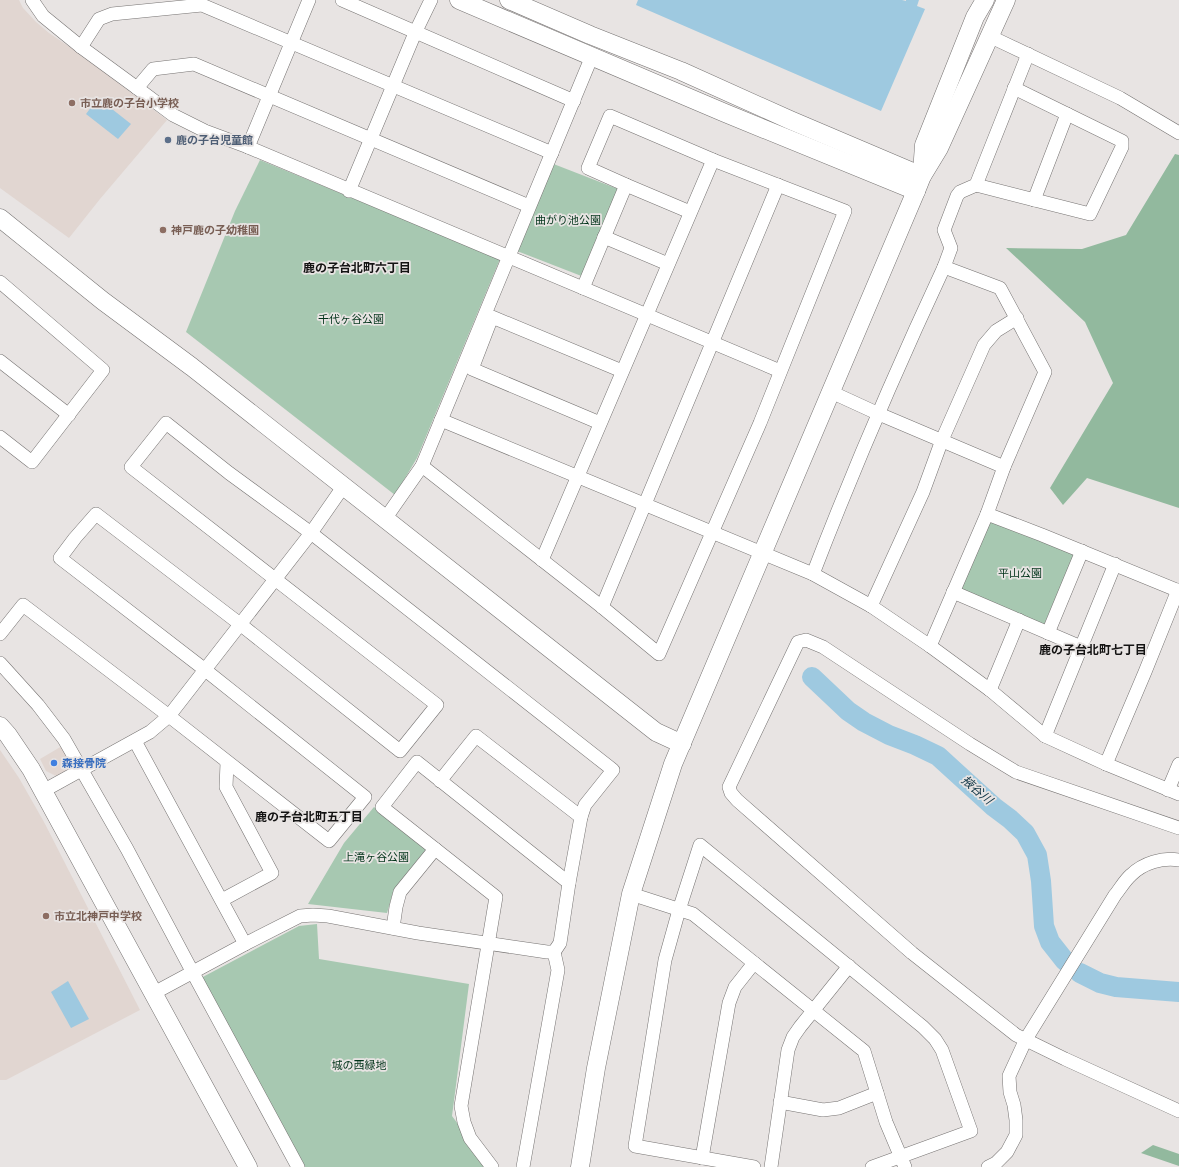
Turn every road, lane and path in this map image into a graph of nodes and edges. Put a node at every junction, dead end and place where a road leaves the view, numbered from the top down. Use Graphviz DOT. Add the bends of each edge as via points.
graph roads {
  1 [pos="32,0"];
  2 [pos="310,0"];
  3 [pos="342,0"];
  4 [pos="431,0"];
  5 [pos="459,0"];
  6 [pos="509,0"];
  7 [pos="985,0"];
  8 [pos="1006,0"];
  9 [pos="415,33"];
  10 [pos="989,36"];
  11 [pos="292,44"];
  12 [pos="81,47"];
  13 [pos="1028,54"];
  14 [pos="592,56"];
  15 [pos="393,86"];
  16 [pos="138,88"];
  17 [pos="1014,88"];
  18 [pos="269,95"];
  19 [pos="574,101"];
  20 [pos="1068,114"];
  21 [pos="1179,133"];
  22 [pos="370,138"];
  23 [pos="248,147"];
  24 [pos="552,153"];
  25 [pos="713,160"];
  26 [pos="919,184"];
  27 [pos="626,185"];
  28 [pos="778,185"];
  29 [pos="976,185"];
  30 [pos="349,191"];
  31 [pos="1034,200"];
  32 [pos="529,206"];
  33 [pos="690,212"];
  34 [pos="0,218"];
  35 [pos="604,237"];
  36 [pos="508,256"];
  37 [pos="668,264"];
  38 [pos="944,267"];
  39 [pos="0,282"];
  40 [pos="583,288"];
  41 [pos="646,314"];
  42 [pos="1017,318"];
  43 [pos="713,342"];
  44 [pos="0,361"];
  45 [pos="622,371"];
  46 [pos="780,371"];
  47 [pos="831,392"];
  48 [pos="879,414"];
  49 [pos="69,415"];
  50 [pos="440,420"];
  51 [pos="600,423"];
  52 [pos="0,437"];
  53 [pos="942,440"];
  54 [pos="422,466"];
  55 [pos="1004,467"];
  56 [pos="577,478"];
  57 [pos="344,487"];
  58 [pos="645,505"];
  59 [pos="987,514"];
  60 [pos="385,519"];
  61 [pos="711,532"];
  62 [pos="311,533"];
  63 [pos="1082,550"];
  64 [pos="762,554"];
  65 [pos="542,560"];
  66 [pos="1116,564"];
  67 [pos="813,574"];
  68 [pos="275,579"];
  69 [pos="1178,591"];
  70 [pos="953,592"];
  71 [pos="871,606"];
  72 [pos="602,607"];
  73 [pos="1019,620"];
  74 [pos="240,624"];
  75 [pos="1048,633"];
  76 [pos="0,634"];
  77 [pos="930,646"];
  78 [pos="1081,647"];
  79 [pos="0,663"];
  80 [pos="204,669"];
  81 [pos="990,690"];
  82 [pos="169,716"];
  83 [pos="0,726"];
  84 [pos="1045,736"];
  85 [pos="135,741"];
  86 [pos="682,744"];
  87 [pos="227,762"];
  88 [pos="1106,764"];
  89 [pos="1179,764"];
  90 [pos="81,771"];
  91 [pos="440,781"];
  92 [pos="43,791"];
  93 [pos="1173,792"];
  94 [pos="581,817"];
  95 [pos="1179,828"];
  96 [pos="434,849"];
  97 [pos="1179,860"];
  98 [pos="569,883"];
  99 [pos="631,894"];
  100 [pos="222,900"];
  101 [pos="679,910"];
  102 [pos="394,928"];
  103 [pos="245,944"];
  104 [pos="489,944"];
  105 [pos="554,952"];
  106 [pos="754,963"];
  107 [pos="849,966"];
  108 [pos="192,973"];
  109 [pos="154,994"];
  110 [pos="814,1011"];
  111 [pos="1026,1039"];
  112 [pos="877,1093"];
  113 [pos="780,1102"];
  114 [pos="1179,1111"];
  115 [pos="702,1158"];
  116 [pos="903,1162"];
  117 [pos="248,1167"];
  118 [pos="298,1167"];
  119 [pos="492,1167"];
  120 [pos="523,1167"];
  121 [pos="580,1167"];
  122 [pos="754,1167"];
  123 [pos="771,1167"];
  124 [pos="872,1167"];
  125 [pos="988,1167"];
  1 -- 12 [label="street" via="43,16"];
  2 -- 11 [label="street"];
  3 -- 9 [label="street"];
  4 -- 9 [label="street"];
  5 -- 14 [label="street"];
  6 -- 26 [label="street" via="681,71 790,120"];
  7 -- 26 [label="street" via="975,17 924,145"];
  8 -- 10 [label="street"];
  9 -- 15 [label="street"];
  9 -- 19 [label="street"];
  10 -- 13 [label="street"];
  10 -- 26 [label="street" via="939,148"];
  11 -- 12 [label="street" via="202,5 112,14 99,19"];
  11 -- 15 [label="street"];
  11 -- 18 [label="street"];
  12 -- 16 [label="street"];
  13 -- 17 [label="street"];
  13 -- 21 [label="street" via="1120,98"];
  14 -- 19 [label="street"];
  14 -- 26 [label="street"];
  15 -- 22 [label="street"];
  15 -- 24 [label="street"];
  16 -- 18 [label="street" via="153,69 194,64"];
  16 -- 23 [label="street" via="173,116"];
  17 -- 20 [label="street"];
  17 -- 29 [label="street"];
  18 -- 22 [label="street"];
  18 -- 23 [label="street"];
  19 -- 24 [label="street"];
  20 -- 31 [label="street"];
  20 -- 31 [label="street" via="1122,141 1122,147 1090,214"];
  22 -- 30 [label="street"];
  22 -- 32 [label="street"];
  23 -- 30 [label="street"];
  24 -- 32 [label="street"];
  25 -- 27 [label="street" via="610,116 588,168"];
  25 -- 28 [label="street"];
  25 -- 33 [label="street"];
  26 -- 47 [label="street"];
  27 -- 33 [label="street"];
  27 -- 35 [label="street"];
  28 -- 43 [label="street"];
  28 -- 46 [label="street" via="845,211"];
  29 -- 31 [label="street"];
  29 -- 38 [label="street" via="957,196 944,230 951,248"];
  30 -- 36 [label="street"];
  32 -- 36 [label="street"];
  33 -- 37 [label="street"];
  34 -- 57 [label="street"];
  35 -- 37 [label="street"];
  35 -- 40 [label="street"];
  36 -- 40 [label="street"];
  36 -- 50 [label="street"];
  37 -- 41 [label="street"];
  38 -- 42 [label="street" via="1000,288"];
  38 -- 48 [label="street"];
  39 -- 49 [label="street" via="103,370"];
  40 -- 41 [label="street"];
  41 -- 43 [label="street"];
  41 -- 45 [label="street"];
  42 -- 53 [label="street" via="996,331 984,345"];
  42 -- 55 [label="street" via="1045,372"];
  43 -- 46 [label="street"];
  43 -- 58 [label="street"];
  44 -- 49 [label="street"];
  45 -- 51 [label="street"];
  45 -- 51 [label="street" via="492,317 472,369"];
  46 -- 61 [label="street" via="760,423"];
  47 -- 48 [label="street"];
  47 -- 64 [label="street"];
  48 -- 53 [label="street"];
  48 -- 67 [label="street"];
  49 -- 52 [label="street" via="32,462"];
  50 -- 54 [label="street"];
  50 -- 56 [label="street"];
  51 -- 56 [label="street"];
  53 -- 55 [label="street"];
  53 -- 71 [label="street" via="923,492"];
  54 -- 60 [label="street"];
  54 -- 65 [label="street"];
  55 -- 59 [label="street"];
  56 -- 58 [label="street"];
  56 -- 65 [label="street"];
  57 -- 60 [label="street"];
  57 -- 62 [label="street"];
  58 -- 61 [label="street"];
  58 -- 72 [label="street"];
  59 -- 63 [label="street"];
  59 -- 70 [label="street"];
  60 -- 86 [label="street" via="656,732"];
  61 -- 64 [label="street"];
  61 -- 72 [label="street" via="659,654"];
  62 -- 68 [label="street"];
  62 -- 68 [label="street" via="166,423 154,437 131,467"];
  62 -- 94 [label="street" via="613,770 585,805"];
  63 -- 66 [label="street"];
  63 -- 75 [label="street"];
  64 -- 67 [label="street"];
  64 -- 86 [label="street"];
  65 -- 72 [label="street"];
  66 -- 69 [label="street"];
  66 -- 78 [label="street"];
  67 -- 71 [label="street"];
  68 -- 74 [label="street"];
  68 -- 74 [label="street" via="437,705 400,751"];
  69 -- 88 [label="street"];
  70 -- 73 [label="street"];
  70 -- 77 [label="street"];
  71 -- 77 [label="street"];
  73 -- 75 [label="street"];
  73 -- 81 [label="street"];
  74 -- 80 [label="street"];
  74 -- 80 [label="street" via="96,514 75,538 60,558"];
  75 -- 78 [label="street"];
  76 -- 82 [label="street" via="23,606"];
  77 -- 81 [label="street"];
  78 -- 84 [label="street"];
  79 -- 90 [label="street" via="38,705 64,739"];
  80 -- 82 [label="street"];
  80 -- 87 [label="street" via="365,797 330,841"];
  81 -- 84 [label="street"];
  82 -- 85 [label="street"];
  82 -- 87 [label="street"];
  83 -- 92 [label="street" via="31,769"];
  84 -- 88 [label="street"];
  85 -- 90 [label="street"];
  85 -- 100 [label="street"];
  86 -- 99 [label="street"];
  87 -- 100 [label="street" via="226,786 272,873"];
  88 -- 93 [label="street"];
  89 -- 93 [label="street"];
  90 -- 92 [label="street"];
  90 -- 108 [label="street" via="127,849"];
  91 -- 94 [label="street" via="476,736"];
  91 -- 96 [label="street" via="417,762 382,807"];
  91 -- 98 [label="street"];
  92 -- 109 [label="street"];
  94 -- 98 [label="street"];
  95 -- 111 [label="street" via="1016,772 950,732 823,647 806,640 798,642 729,787 731,793 912,953 1012,1031"];
  96 -- 102 [label="street" via="400,892"];
  96 -- 104 [label="street" via="496,897"];
  97 -- 111 [label="street" via="1150,863 1131,874 1115,895"];
  98 -- 105 [label="street" via="560,943"];
  99 -- 101 [label="street"];
  99 -- 121 [label="street" via="596,1068"];
  100 -- 103 [label="street"];
  101 -- 106 [label="street" via="693,914"];
  101 -- 107 [label="street" via="700,845"];
  101 -- 115 [label="street" via="665,960 635,1146"];
  102 -- 103 [label="street" via="328,916 306,915"];
  102 -- 104 [label="street"];
  103 -- 108 [label="street"];
  104 -- 105 [label="street"];
  104 -- 119 [label="street" via="461,1106 470,1138"];
  105 -- 120 [label="street" via="558,970"];
  106 -- 110 [label="street"];
  106 -- 115 [label="street" via="735,987 729,1003"];
  107 -- 110 [label="street"];
  107 -- 116 [label="street" via="935,1039 942,1050 970,1131"];
  108 -- 109 [label="street"];
  108 -- 118 [label="street"];
  109 -- 117 [label="street"];
  110 -- 112 [label="street" via="864,1051"];
  110 -- 113 [label="street" via="793,1037 788,1050"];
  111 -- 114 [label="street"];
  111 -- 125 [label="street" via="1009,1076 1016,1135 1007,1152 996,1164"];
  112 -- 113 [label="street" via="839,1108 823,1110"];
  112 -- 116 [label="street"];
  113 -- 123 [label="street"];
  115 -- 122 [label="street"];
  116 -- 124 [label="street"];
}
